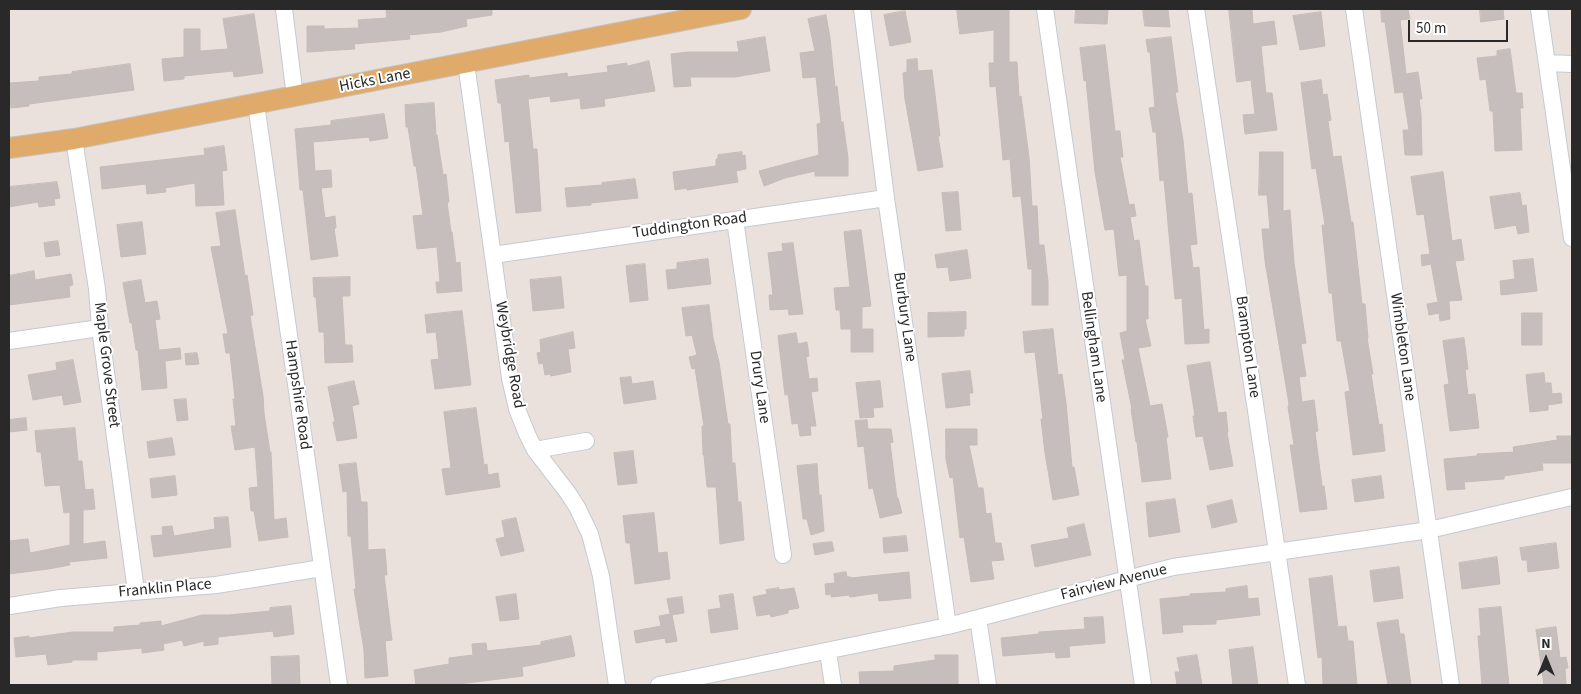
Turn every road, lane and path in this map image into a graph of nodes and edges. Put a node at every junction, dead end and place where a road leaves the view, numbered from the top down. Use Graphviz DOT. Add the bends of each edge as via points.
graph roads {
  1 [pos="284,9"];
  2 [pos="741,9"];
  3 [pos="862,9"];
  4 [pos="1045,9"];
  5 [pos="1196,9"];
  6 [pos="1354,9"];
  7 [pos="1539,9"];
  8 [pos="466,63"];
  9 [pos="1547,63"];
  10 [pos="1572,64"];
  11 [pos="295,97"];
  12 [pos="256,104"];
  13 [pos="74,139"];
  14 [pos="9,148"];
  15 [pos="886,198"];
  16 [pos="736,220"];
  17 [pos="1572,238"];
  18 [pos="493,255"];
  19 [pos="100,328"];
  20 [pos="9,341"];
  21 [pos="586,441"];
  22 [pos="536,450"];
  23 [pos="1572,497"];
  24 [pos="1429,530"];
  25 [pos="1278,552"];
  26 [pos="783,555"];
  27 [pos="322,568"];
  28 [pos="1127,579"];
  29 [pos="136,591"];
  30 [pos="9,606"];
  31 [pos="978,618"];
  32 [pos="948,626"];
  33 [pos="828,652"];
  34 [pos="677,683"];
  35 [pos="339,685"];
  36 [pos="617,685"];
  37 [pos="659,685"];
  38 [pos="833,685"];
  39 [pos="988,685"];
  40 [pos="1142,685"];
  41 [pos="1297,685"];
  42 [pos="1451,685"];
  1 -- 11 [label="street"];
  2 -- 8 [label="main road, Hicks Lane"];
  3 -- 15 [label="street, Burbury Lane"];
  4 -- 28 [label="street, Bellingham Lane"];
  5 -- 25 [label="street, Brampton Lane"];
  6 -- 24 [label="street, Wimbleton Lane"];
  7 -- 9 [label="street"];
  8 -- 11 [label="main road, Hicks Lane"];
  8 -- 18 [label="street, Weybridge Road"];
  9 -- 10 [label="street"];
  9 -- 17 [label="street"];
  11 -- 12 [label="main road, Hicks Lane"];
  12 -- 13 [label="main road, Hicks Lane"];
  12 -- 27 [label="street, Hampshire Road"];
  13 -- 14 [label="main road, Hicks Lane"];
  13 -- 19 [label="street, Maple Grove Street"];
  15 -- 16 [label="street, Tuddington Road"];
  15 -- 32 [label="street, Burbury Lane"];
  16 -- 18 [label="street, Tuddington Road"];
  16 -- 26 [label="street, Drury Lane"];
  18 -- 22 [label="street, Weybridge Road" via="510,378 517,409"];
  19 -- 20 [label="street"];
  19 -- 29 [label="street, Maple Grove Street"];
  21 -- 22 [label="street"];
  22 -- 36 [label="street, Weybridge Road" via="568,493 590,534 602,576"];
  23 -- 24 [label="street, Fairview Avenue"];
  24 -- 25 [label="street, Fairview Avenue"];
  24 -- 42 [label="street, Wimbleton Lane"];
  25 -- 28 [label="street, Fairview Avenue" via="1202,562"];
  25 -- 41 [label="street, Brampton Lane"];
  27 -- 29 [label="street, Franklin Place" via="216,585"];
  27 -- 35 [label="street, Hampshire Road"];
  28 -- 31 [label="street, Fairview Avenue"];
  28 -- 40 [label="street, Bellingham Lane"];
  29 -- 30 [label="street, Franklin Place"];
  31 -- 32 [label="street, Fairview Avenue"];
  31 -- 39 [label="street"];
  32 -- 33 [label="street, Fairview Avenue"];
  33 -- 34 [label="street, Fairview Avenue"];
  33 -- 38 [label="street"];
  34 -- 37 [label="street, Fairview Avenue"];
}
